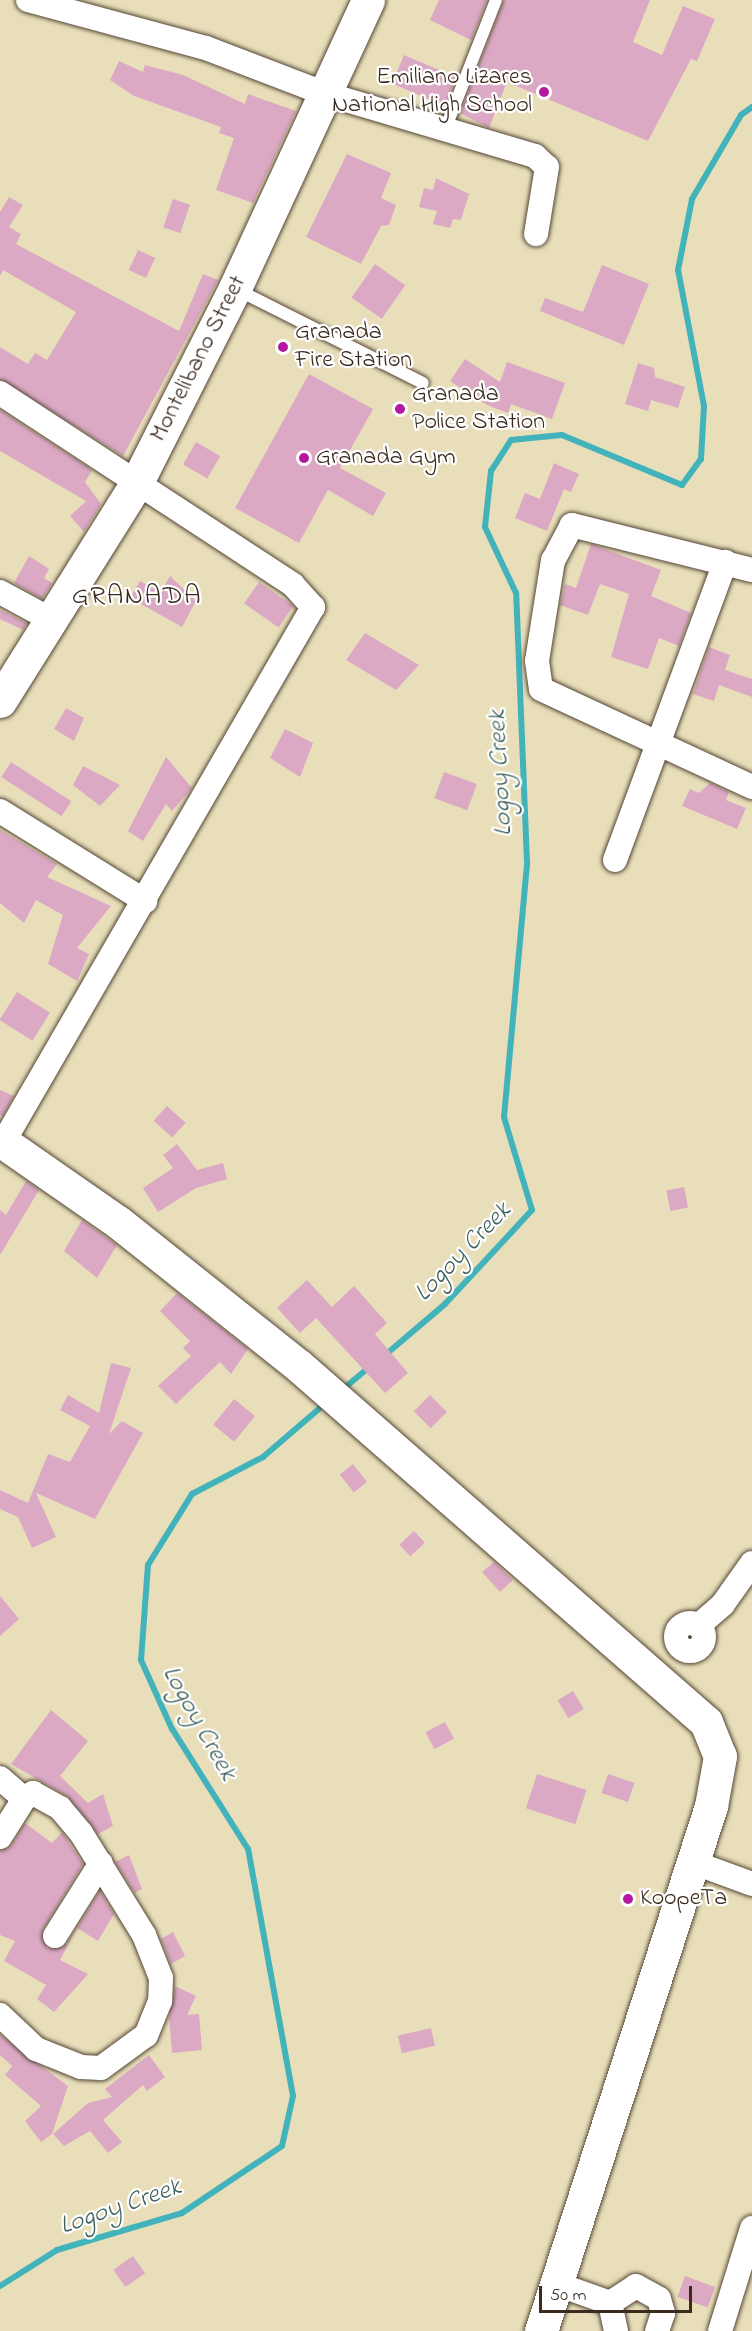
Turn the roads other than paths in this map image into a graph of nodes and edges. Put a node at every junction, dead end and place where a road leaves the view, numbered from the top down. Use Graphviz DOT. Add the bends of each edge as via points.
graph roads {
  1 [pos="28,0"];
  2 [pos="368,0"];
  3 [pos="496,0"];
  4 [pos="326,94"];
  5 [pos="446,127"];
  6 [pos="536,234"];
  7 [pos="235,288"];
  8 [pos="423,383"];
  9 [pos="0,393"];
  10 [pos="135,486"];
  11 [pos="725,562"];
  12 [pos="752,570"];
  13 [pos="0,592"];
  14 [pos="50,619"];
  15 [pos="0,701"];
  16 [pos="660,744"];
  17 [pos="751,783"];
  18 [pos="0,811"];
  19 [pos="615,860"];
  20 [pos="145,901"];
  21 [pos="1,1143"];
  22 [pos="752,1563"];
  23 [pos="657,1675"];
  24 [pos="0,1778"];
  25 [pos="24,1799"];
  26 [pos="0,1837"];
  27 [pos="101,1863"];
  28 [pos="695,1863"];
  29 [pos="752,1884"];
  30 [pos="55,1936"];
  31 [pos="0,2015"];
  32 [pos="752,2228"];
  33 [pos="746,2272"];
  34 [pos="557,2284"];
  35 [pos="610,2303"];
  36 [pos="664,2329"];
  37 [pos="541,2331"];
  38 [pos="616,2331"];
  39 [pos="720,2331"];
  1 -- 4 [label="street" via="206,48"];
  2 -- 4 [label="main road, Montelibano Street"];
  3 -- 5 [label="lane"];
  4 -- 5 [label="street"];
  4 -- 7 [label="main road, Montelibano Street"];
  5 -- 6 [label="street" via="535,156 548,166"];
  7 -- 8 [label="lane"];
  7 -- 10 [label="main road, Montelibano Street"];
  9 -- 10 [label="street"];
  10 -- 14 [label="main road, Montelibano Street"];
  10 -- 20 [label="street" via="293,585 313,608"];
  11 -- 12 [label="street"];
  11 -- 16 [label="street"];
  11 -- 16 [label="street" via="572,525 553,560 537,661 541,689"];
  13 -- 14 [label="street"];
  14 -- 15 [label="main road, Montelibano Street"];
  16 -- 17 [label="street"];
  16 -- 19 [label="street"];
  18 -- 20 [label="street"];
  20 -- 21 [label="street"];
  21 -- 23 [label="main road" via="118,1222 299,1366"];
  22 -- 23 [label="street" via="723,1604 698,1626 703,1641 698,1649 680,1648"];
  23 -- 28 [label="main road" via="705,1722 720,1756"];
  24 -- 25 [label="street"];
  25 -- 26 [label="street"];
  25 -- 27 [label="street" via="33,1794 60,1808"];
  27 -- 30 [label="street"];
  27 -- 31 [label="street" via="144,1935 160,1978 160,2001 146,2035 101,2068 81,2067 36,2049"];
  28 -- 29 [label="street"];
  28 -- 34 [label="main road"];
  32 -- 33 [label="street"];
  33 -- 39 [label="street"];
  34 -- 35 [label="street"];
  34 -- 37 [label="main road"];
  35 -- 36 [label="street" via="629,2287 644,2288 659,2299"];
  35 -- 38 [label="street"];
}
